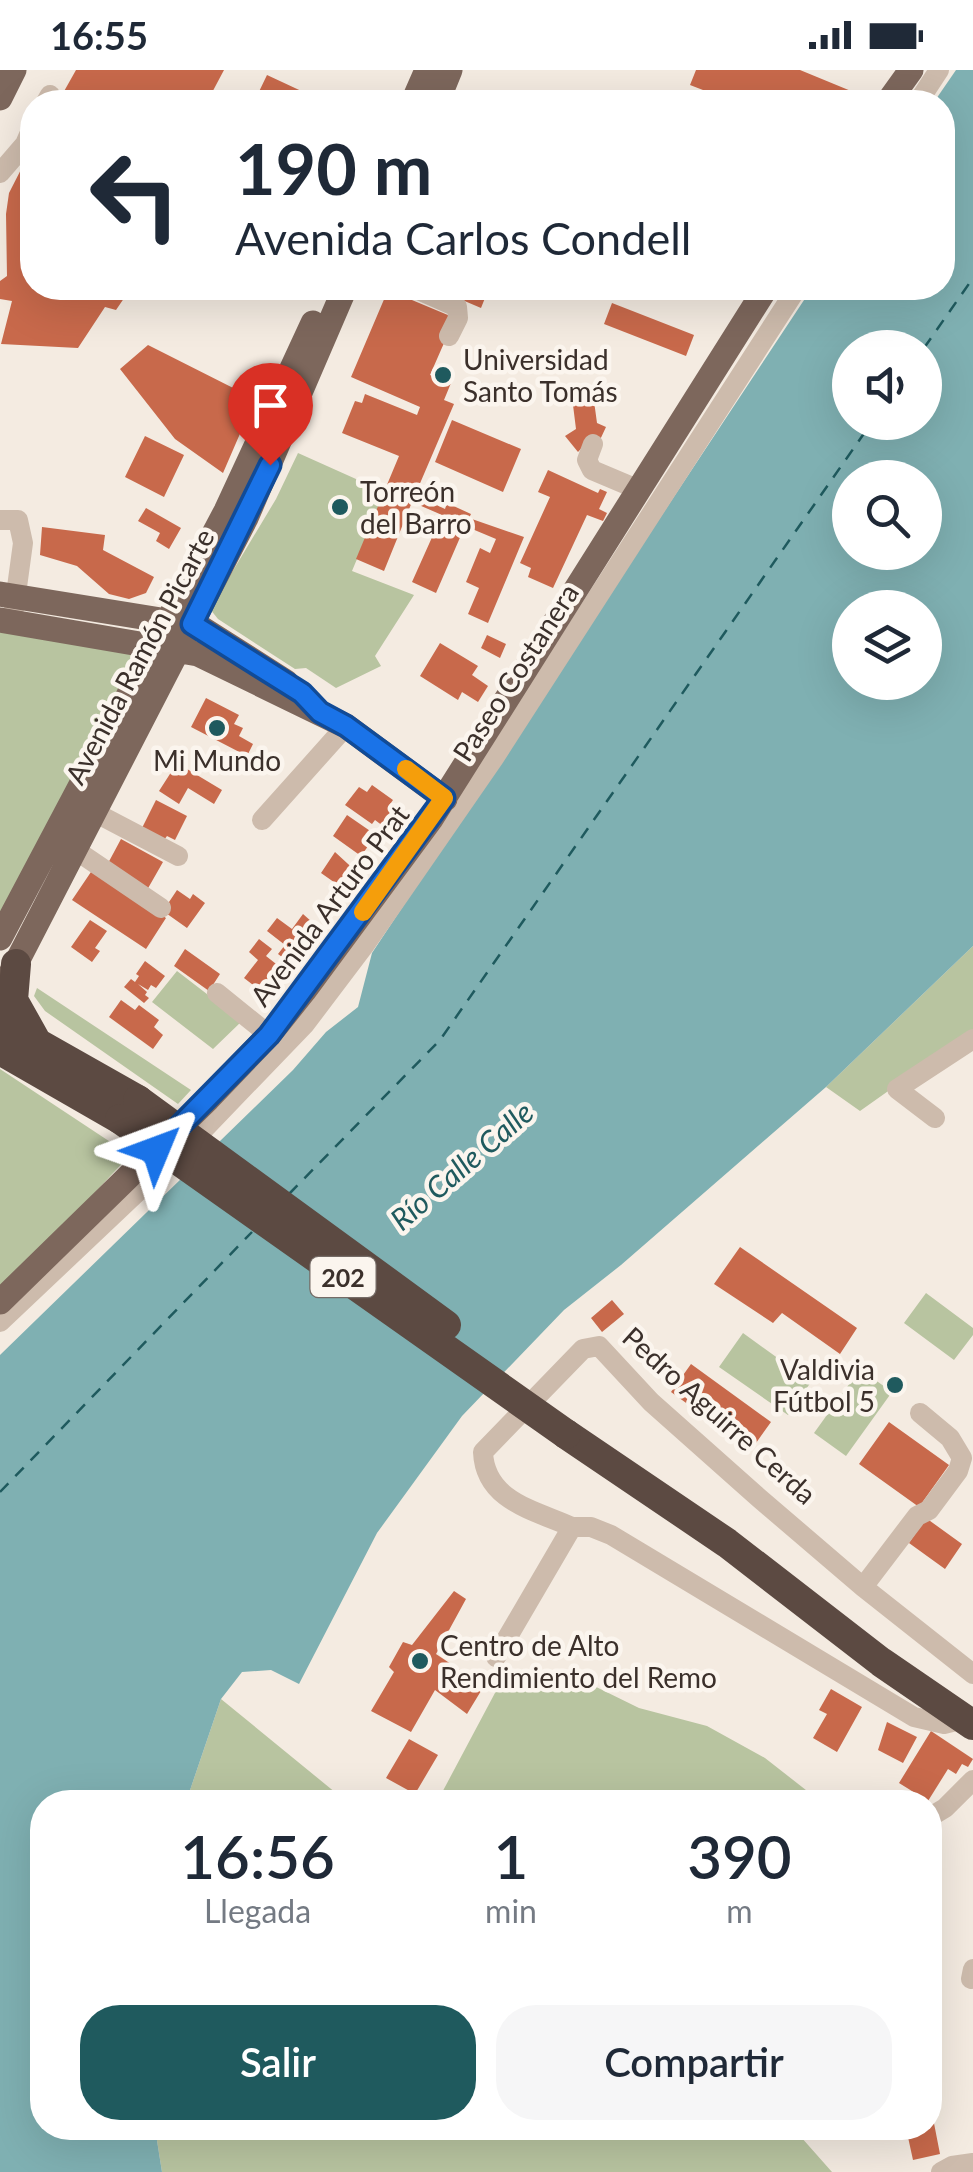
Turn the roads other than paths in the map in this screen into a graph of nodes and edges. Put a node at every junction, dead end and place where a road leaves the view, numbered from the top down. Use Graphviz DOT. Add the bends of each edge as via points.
graph roads {
  1 [pos="14,70"];
  2 [pos="0,98"];
  3 [pos="20,149"];
  4 [pos="0,173"];
  5 [pos="323,300"];
  6 [pos="340,300"];
  7 [pos="441,300"];
  8 [pos="758,300"];
  9 [pos="789,300"];
  10 [pos="449,336"];
  11 [pos="593,444"];
  12 [pos="637,489"];
  13 [pos="0,520"];
  14 [pos="7,608"];
  15 [pos="180,622"];
  16 [pos="164,649"];
  17 [pos="320,712"];
  18 [pos="346,726"];
  19 [pos="444,798"];
  20 [pos="92,811"];
  21 [pos="262,820"];
  22 [pos="74,849"];
  23 [pos="178,856"];
  24 [pos="161,908"];
  25 [pos="0,938"];
  26 [pos="16,964"];
  27 [pos="0,993"];
  28 [pos="216,993"];
  29 [pos="0,1022"];
  30 [pos="269,1035"];
  31 [pos="973,1039"];
  32 [pos="38,1044"];
  33 [pos="0,1050"];
  34 [pos="129,1109"];
  35 [pos="936,1118"];
  36 [pos="0,1302"];
  37 [pos="0,1322"];
  38 [pos="920,1413"];
  39 [pos="572,1527"];
  40 [pos="863,1587"];
  41 [pos="496,1657"];
  42 [pos="973,1674"];
  43 [pos="970,1717"];
  44 [pos="973,1780"];
  45 [pos="942,1809"];
  1 -- 2 [label="main road"];
  3 -- 4 [label="street"];
  5 -- 15 [label="main road, Avenida Ramón Picarte"];
  6 -- 15 [label="main road, Avenida Ramón Picarte" via="282,439"];
  7 -- 10 [label="street" via="459,312"];
  8 -- 12 [label="main road, Avenida Arturo Prat"];
  9 -- 37 [label="street, Paseo Costanera" via="494,758 305,1024 204,1130"];
  11 -- 12 [label="street" via="592,470"];
  12 -- 19 [label="main road, Avenida Arturo Prat"];
  13 -- 14 [label="street" via="18,520 23,544"];
  14 -- 15 [label="main road"];
  14 -- 16 [label="main road"];
  15 -- 16 [label="main road, Avenida Ramón Picarte"];
  15 -- 17 [label="main road" via="302,693"];
  16 -- 17 [label="main road" via="198,654"];
  16 -- 20 [label="main road, Avenida Ramón Picarte"];
  16 -- 25 [label="main road, Avenida Ramón Picarte"];
  17 -- 18 [label="main road"];
  18 -- 19 [label="main road"];
  18 -- 21 [label="street"];
  19 -- 30 [label="main road, Avenida Arturo Prat"];
  20 -- 22 [label="main road, Avenida Ramón Picarte"];
  20 -- 23 [label="street"];
  22 -- 24 [label="street"];
  22 -- 26 [label="main road, Avenida Ramón Picarte"];
  26 -- 27 [label="main road, Avenida Ramón Picarte"];
  26 -- 32 [label="highway" via="13,1000"];
  28 -- 30 [label="street"];
  29 -- 32 [label="highway, 202"];
  30 -- 36 [label="main road, Avenida Arturo Prat"];
  31 -- 35 [label="street" via="897,1089"];
  32 -- 34 [label="highway, 202"];
  33 -- 34 [label="highway, 202"];
  34 -- 43 [label="highway, Pedro Aguirre Cerda / 202, bridge" via="570,1426 750,1536"];
  38 -- 40 [label="street" via="950,1438 961,1467"];
  39 -- 40 [label="street, Pedro Aguirre Cerda" via="498,1491 484,1470 483,1452 584,1349 600,1346 651,1402"];
  39 -- 41 [label="street"];
  39 -- 43 [label="street, Pedro Aguirre Cerda" via="610,1534 914,1717 944,1724"];
  40 -- 42 [label="street, Pedro Aguirre Cerda"];
  44 -- 45 [label="street"];
}
